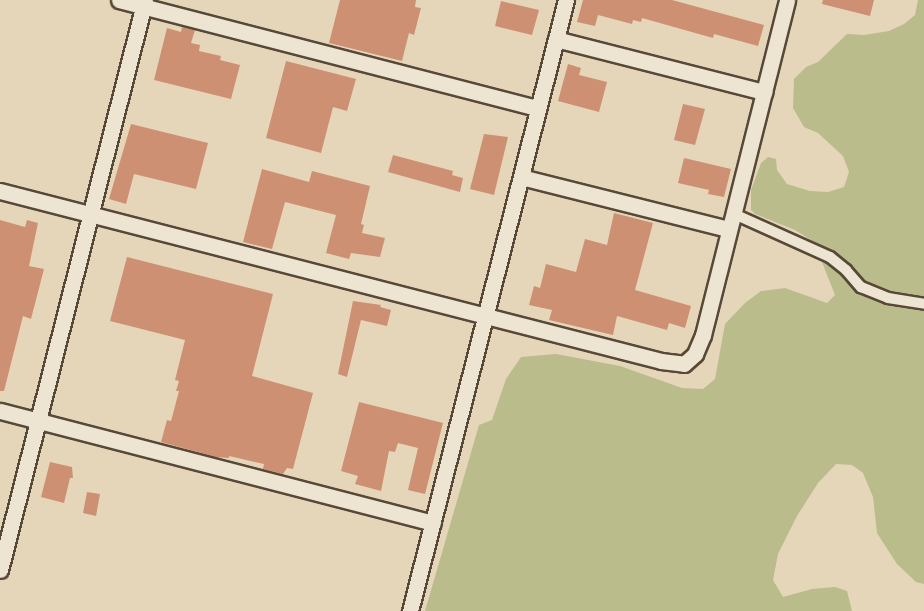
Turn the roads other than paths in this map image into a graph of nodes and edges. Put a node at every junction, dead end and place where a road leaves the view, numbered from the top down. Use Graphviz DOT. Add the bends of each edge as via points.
graph roads {
  1 [pos="119,0"];
  2 [pos="566,0"];
  3 [pos="787,0"];
  4 [pos="145,3"];
  5 [pos="556,39"];
  6 [pos="764,92"];
  7 [pos="538,108"];
  8 [pos="520,177"];
  9 [pos="0,191"];
  10 [pos="732,213"];
  11 [pos="90,214"];
  12 [pos="728,229"];
  13 [pos="924,304"];
  14 [pos="486,316"];
  15 [pos="0,411"];
  16 [pos="38,421"];
  17 [pos="434,523"];
  18 [pos="0,570"];
  19 [pos="410,611"];
  1 -- 4 [label="street"];
  2 -- 5 [label="street"];
  3 -- 6 [label="street"];
  4 -- 7 [label="street"];
  4 -- 11 [label="street"];
  5 -- 6 [label="street"];
  5 -- 7 [label="street"];
  6 -- 10 [label="street"];
  7 -- 8 [label="street"];
  8 -- 12 [label="street"];
  8 -- 14 [label="street"];
  9 -- 11 [label="street"];
  10 -- 12 [label="street"];
  10 -- 13 [label="street" via="830,257 861,287 888,298"];
  11 -- 14 [label="street"];
  11 -- 16 [label="street"];
  12 -- 14 [label="street" via="699,346 684,364"];
  14 -- 17 [label="street"];
  15 -- 16 [label="street"];
  16 -- 17 [label="street"];
  16 -- 18 [label="street"];
  17 -- 19 [label="street"];
}
